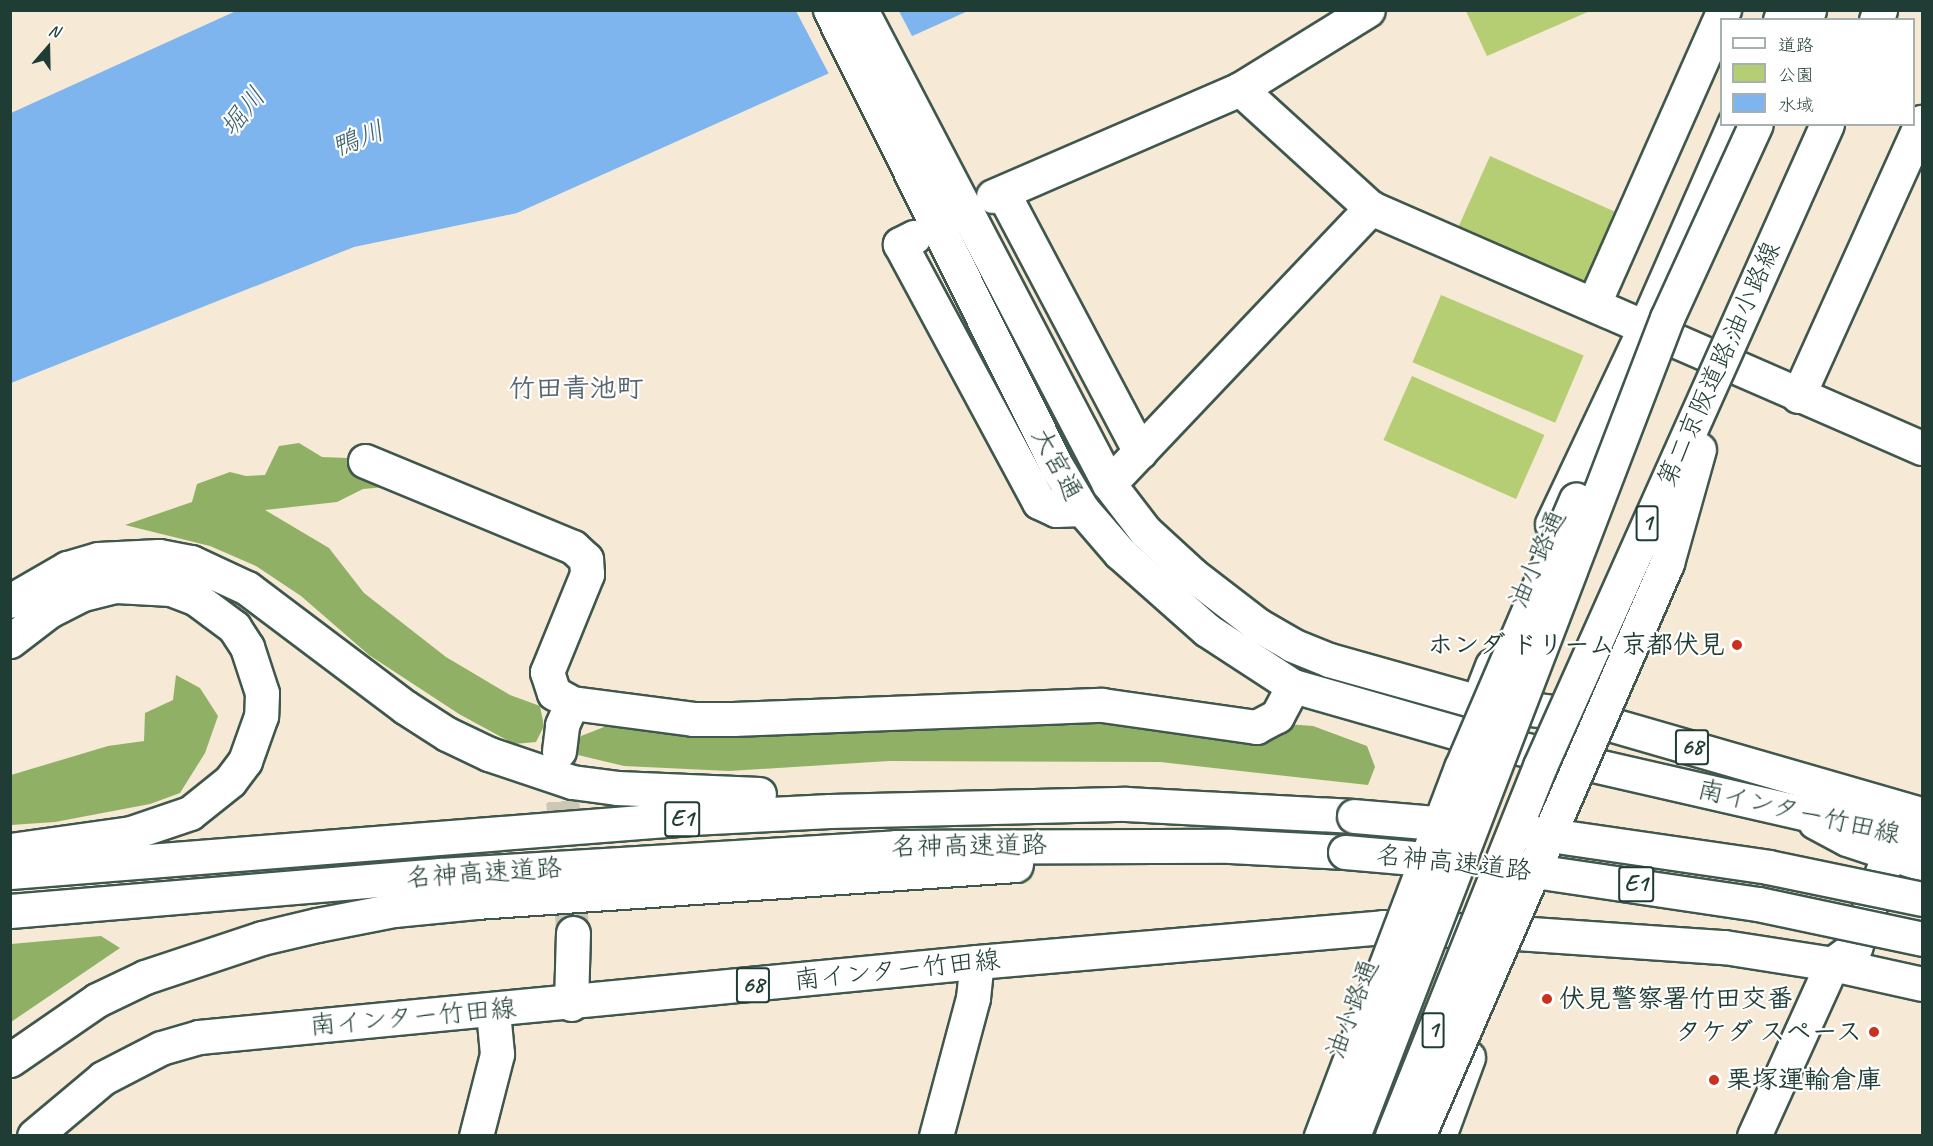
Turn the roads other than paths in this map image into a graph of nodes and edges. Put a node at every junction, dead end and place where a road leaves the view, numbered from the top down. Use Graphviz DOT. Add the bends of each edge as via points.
graph roads {
  1 [pos="830,10"];
  2 [pos="861,10"];
  3 [pos="1368,10"];
  4 [pos="1720,19"];
  5 [pos="1240,89"];
  6 [pos="1923,123"];
  7 [pos="1733,126"];
  8 [pos="1755,126"];
  9 [pos="1826,126"];
  10 [pos="1840,126"];
  11 [pos="909,136"];
  12 [pos="1371,208"];
  13 [pos="914,237"];
  14 [pos="1594,303"];
  15 [pos="1656,323"];
  16 [pos="1729,356"];
  17 [pos="1798,396"];
  18 [pos="1923,448"];
  19 [pos="1140,452"];
  20 [pos="366,461"];
  21 [pos="1109,484"];
  22 [pos="1082,509"];
  23 [pos="10,602"];
  24 [pos="10,640"];
  25 [pos="1293,686"];
  26 [pos="1478,702"];
  27 [pos="572,703"];
  28 [pos="1578,715"];
  29 [pos="1465,735"];
  30 [pos="559,751"];
  31 [pos="1558,758"];
  32 [pos="1126,804"];
  33 [pos="1916,810"];
  34 [pos="1806,816"];
  35 [pos="1923,840"];
  36 [pos="1230,846"];
  37 [pos="10,850"];
  38 [pos="1889,853"];
  39 [pos="1923,864"];
  40 [pos="10,872"];
  41 [pos="1923,900"];
  42 [pos="10,911"];
  43 [pos="1383,927"];
  44 [pos="1502,932"];
  45 [pos="573,933"];
  46 [pos="1923,939"];
  47 [pos="976,962"];
  48 [pos="1832,964"];
  49 [pos="1923,984"];
  50 [pos="572,1004"];
  51 [pos="493,1011"];
  52 [pos="10,1060"];
  53 [pos="34,1136"];
  54 [pos="476,1136"];
  55 [pos="936,1136"];
  56 [pos="1304,1136"];
  57 [pos="1321,1136"];
  58 [pos="1353,1136"];
  59 [pos="1392,1136"];
  60 [pos="1418,1136"];
  61 [pos="1439,1136"];
  62 [pos="1754,1136"];
  1 -- 11 [label="main road, 大宮通"];
  2 -- 11 [label="main road, 大宮通"];
  3 -- 5 [label="main road"];
  4 -- 14 [label="main road"];
  5 -- 12 [label="main road"];
  5 -- 19 [label="main road" via="998,194"];
  6 -- 17 [label="main road"];
  7 -- 15 [label="main road, 油小路通"];
  8 -- 15 [label="main road, 1, bridge"];
  9 -- 16 [label="main road, 第二京阪道路;油小路線 / 1, bridge"];
  10 -- 16 [label="main road"];
  11 -- 21 [label="main road, 大宮通"];
  11 -- 22 [label="main road, 大宮通" via="977,312"];
  12 -- 14 [label="main road"];
  12 -- 19 [label="main road"];
  13 -- 22 [label="main road" via="900,244 1039,502 1056,510"];
  14 -- 15 [label="main road"];
  15 -- 16 [label="main road"];
  15 -- 26 [label="main road, 油小路通" via="1530,570"];
  15 -- 57 [label="main road, bridge" via="1555,542 1461,768"];
  15 -- 58 [label="main road, 1, bridge"];
  16 -- 17 [label="main road"];
  16 -- 28 [label="main road"];
  16 -- 59 [label="main road, 第二京阪道路;油小路線 / 1, bridge" via="1536,777"];
  16 -- 60 [label="main road, bridge" via="1666,563"];
  17 -- 18 [label="main road"];
  19 -- 21 [label="main road"];
  20 -- 27 [label="main road" via="573,547 586,559 587,574 547,672 554,693"];
  21 -- 26 [label="main road, 大宮通" via="1145,531 1193,575 1292,645 1404,684"];
  22 -- 25 [label="main road, 大宮通" via="1162,593 1207,630"];
  23 -- 32 [label="main road" via="58,572 98,559 159,556 191,562 247,588 447,734 489,754 572,782 663,793"];
  24 -- 37 [label="main road" via="49,611 83,594 117,586 171,589 195,598 234,627 248,647 262,693 261,716 245,761 230,781 190,813 131,833"];
  25 -- 27 [label="main road" via="1277,716 1256,727 1102,705 693,719"];
  25 -- 29 [label="main road, 大宮通"];
  26 -- 28 [label="main road, 南インター竹田線 / 68"];
  26 -- 29 [label="main road, 油小路通"];
  27 -- 30 [label="main road" via="562,725"];
  28 -- 31 [label="main road"];
  28 -- 33 [label="main road, 南インター竹田線 / 68"];
  29 -- 31 [label="main road, 南インター竹田線 / 68"];
  29 -- 43 [label="main road, 油小路通"];
  31 -- 34 [label="main road, 南インター竹田線 / 68"];
  31 -- 44 [label="main road" via="1539,802"];
  32 -- 40 [label="main road, 名神高速道路 / E1" via="977,805 690,818"];
  32 -- 41 [label="main road, 名神高速道路 / E1, bridge" via="1354,816 1624,845 1768,867"];
  34 -- 35 [label="main road, 南インター竹田線 / 68"];
  34 -- 38 [label="main road" via="1847,839"];
  36 -- 42 [label="main road, 名神高速道路 / E1" via="1055,844 735,855"];
  36 -- 46 [label="main road, 名神高速道路 / E1, bridge" via="1345,852 1623,882 1758,904"];
  36 -- 52 [label="main road" via="963,870 585,893 394,910 262,938 146,976 98,1000"];
  38 -- 39 [label="main road"];
  38 -- 48 [label="main road" via="1855,947"];
  43 -- 44 [label="main road, 南インター竹田線 / 68"];
  43 -- 47 [label="main road, 南インター竹田線 / 68"];
  43 -- 56 [label="main road, 油小路通"];
  44 -- 48 [label="main road, 南インター竹田線" via="1724,947"];
  44 -- 61 [label="main road" via="1468,1056"];
  45 -- 50 [label="main road"];
  47 -- 50 [label="main road, 南インター竹田線 / 68"];
  47 -- 55 [label="main road" via="973,999"];
  48 -- 49 [label="main road, 南インター竹田線"];
  48 -- 62 [label="main road"];
  50 -- 51 [label="main road, 南インター竹田線 / 68"];
  51 -- 53 [label="main road, 南インター竹田線 / 68" via="199,1037 161,1048 103,1078"];
  51 -- 54 [label="main road" via="497,1054"];
}
